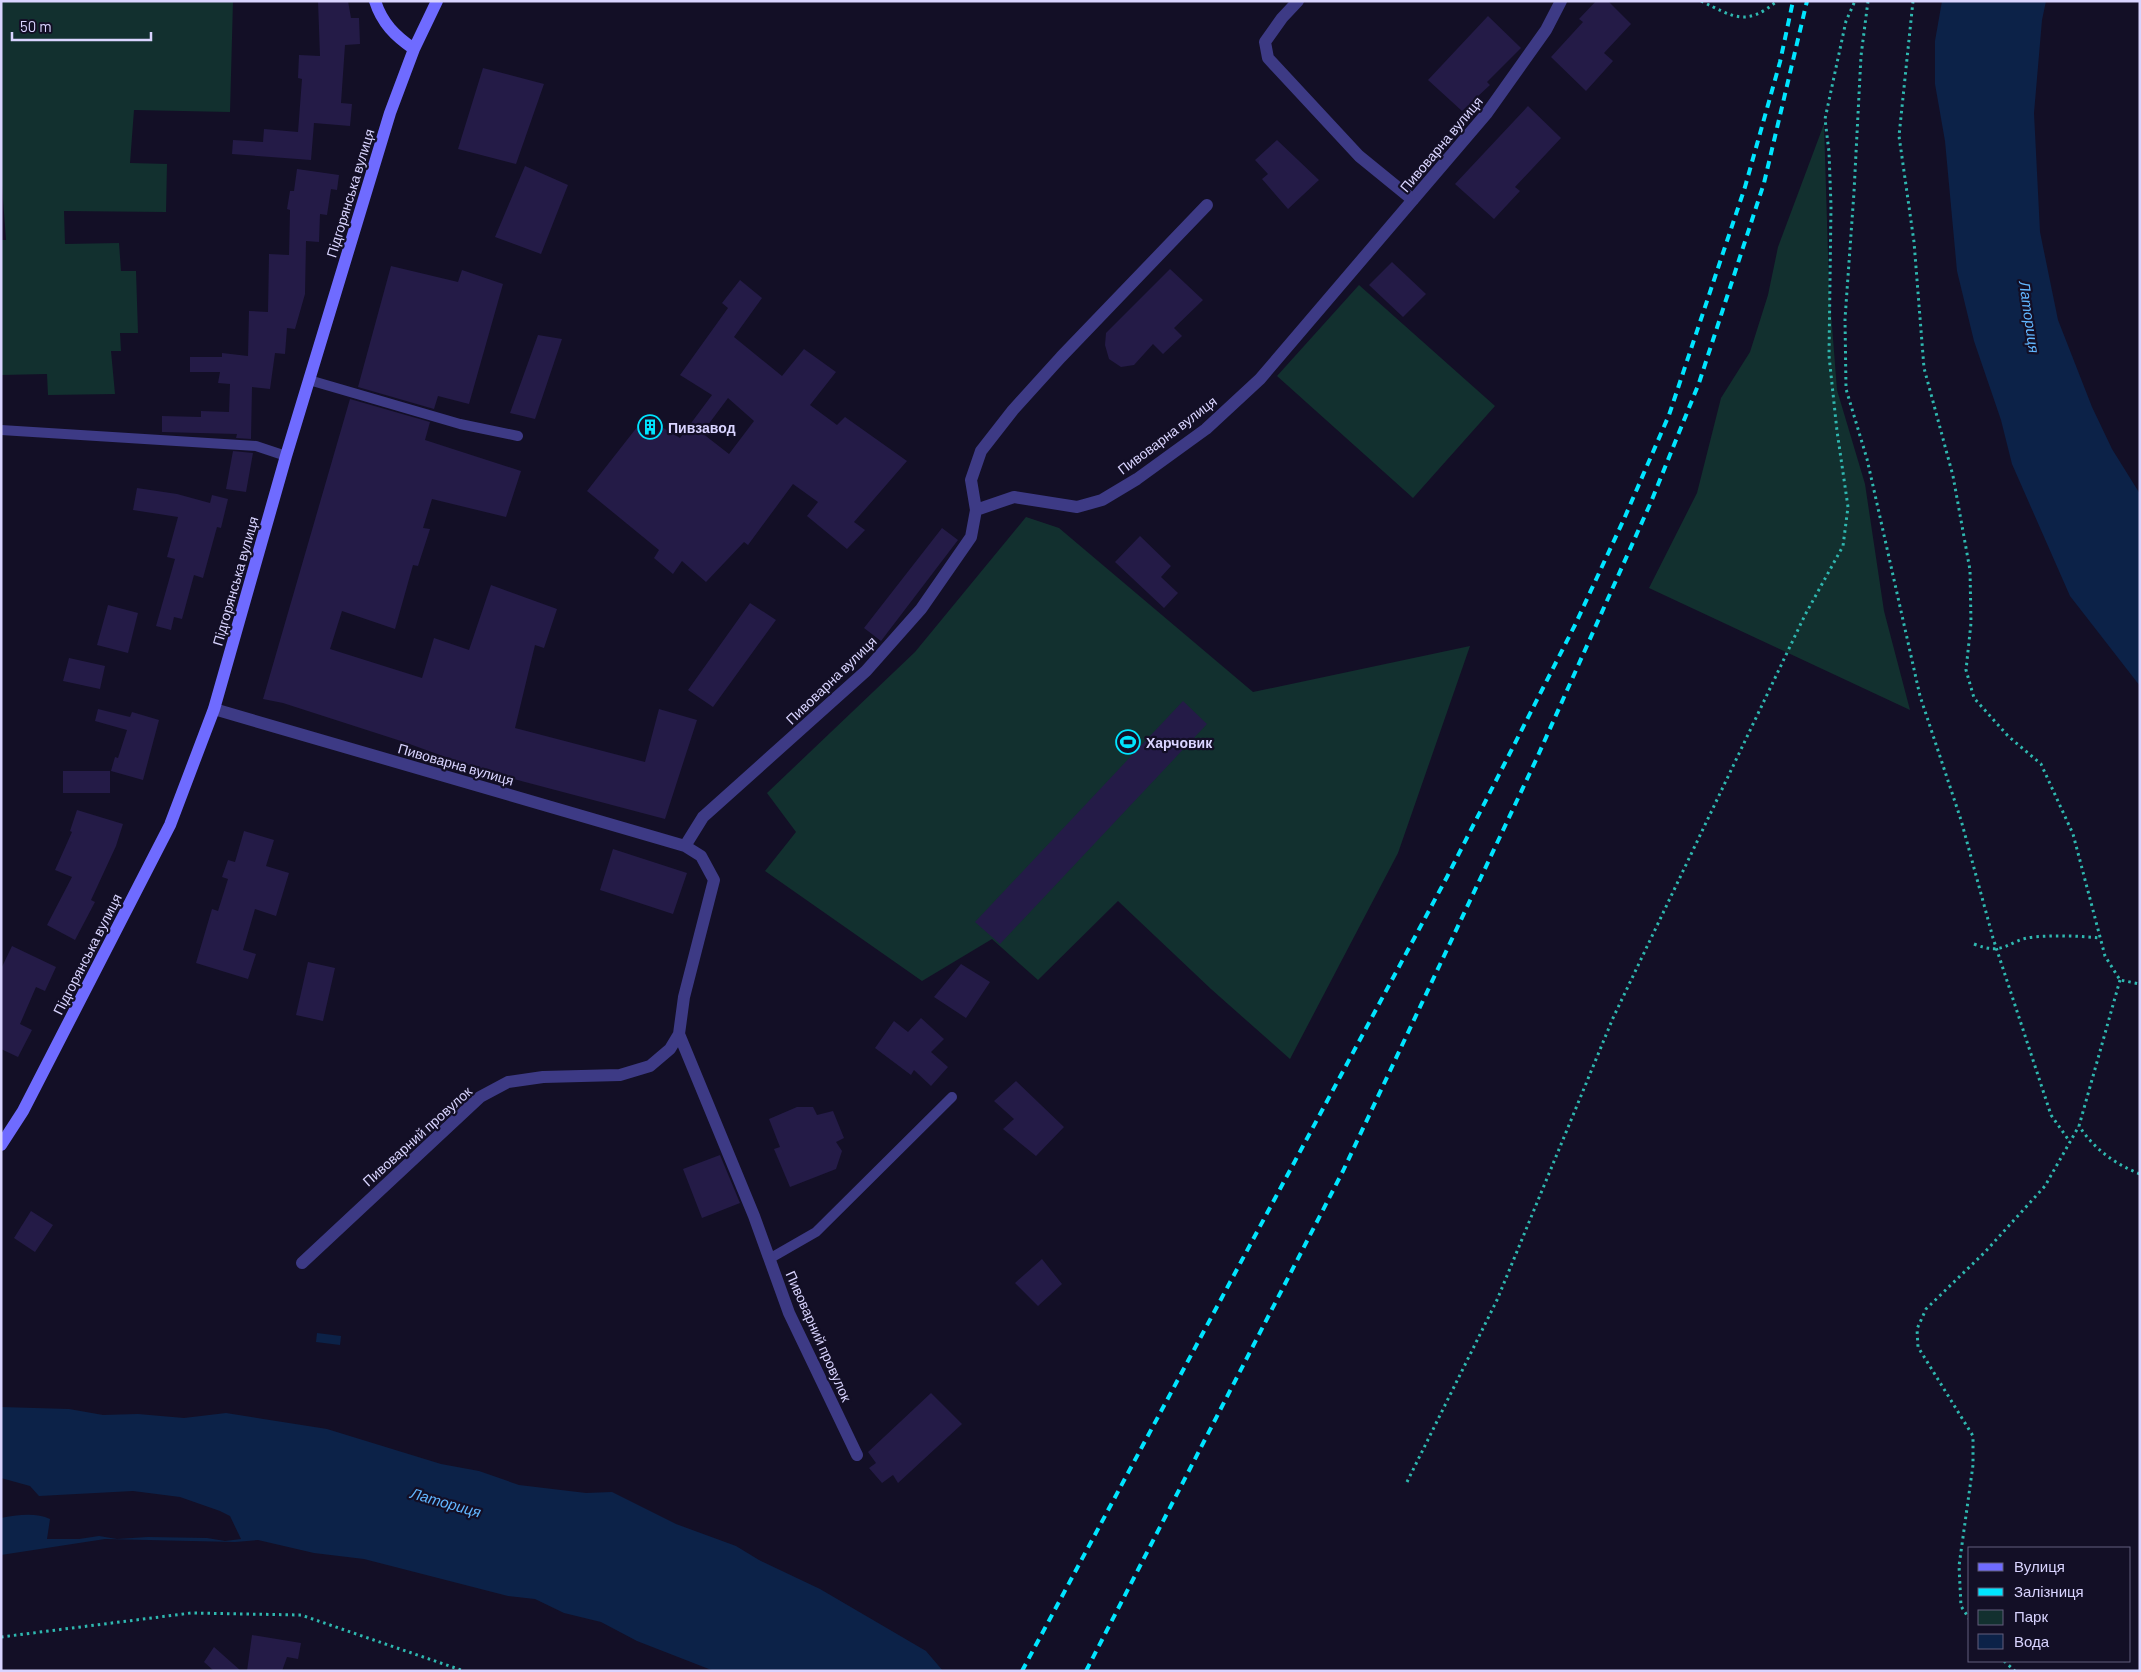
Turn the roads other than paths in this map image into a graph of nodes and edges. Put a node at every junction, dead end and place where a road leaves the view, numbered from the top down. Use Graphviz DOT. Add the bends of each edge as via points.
graph roads {
  1 [pos="375,1"];
  2 [pos="438,1"];
  3 [pos="1298,1"];
  4 [pos="1561,1"];
  5 [pos="414,48"];
  6 [pos="1413,200"];
  7 [pos="1208,206"];
  8 [pos="309,380"];
  9 [pos="1,430"];
  10 [pos="518,436"];
  11 [pos="286,456"];
  12 [pos="976,510"];
  13 [pos="214,709"];
  14 [pos="686,846"];
  15 [pos="679,1034"];
  16 [pos="952,1097"];
  17 [pos="1,1145"];
  18 [pos="769,1259"];
  19 [pos="302,1263"];
  20 [pos="857,1455"];
  1 -- 5 [label="main road" via="379,14 396,37"];
  2 -- 5 [label="main road, Підгорянська вулиця"];
  3 -- 6 [label="street" via="1265,42 1268,58 1360,156"];
  4 -- 6 [label="street, Пивоварна вулиця" via="1546,30 1487,114"];
  5 -- 8 [label="main road, Підгорянська вулиця" via="390,113"];
  6 -- 12 [label="street, Пивоварна вулиця" via="1260,379 1206,429 1137,478 1102,500 1077,507 1014,497"];
  7 -- 12 [label="street" via="1061,357 981,451 971,480"];
  8 -- 10 [label="lane" via="460,424"];
  8 -- 11 [label="main road, Підгорянська вулиця"];
  9 -- 11 [label="lane" via="256,446"];
  11 -- 13 [label="main road, Підгорянська вулиця"];
  12 -- 14 [label="street, Пивоварна вулиця" via="971,537 921,609 866,671 703,817"];
  13 -- 14 [label="street, Пивоварна вулиця"];
  13 -- 17 [label="main road, Підгорянська вулиця" via="170,825 22,1111"];
  14 -- 15 [label="street, Пивоварний провулок" via="701,856 714,880 684,997"];
  15 -- 18 [label="street, Пивоварний провулок"];
  15 -- 19 [label="street, Пивоварний провулок" via="670,1049 650,1066 620,1075 544,1077 508,1082 480,1098"];
  16 -- 18 [label="lane" via="816,1232"];
  18 -- 20 [label="street, Пивоварний провулок" via="789,1313"];
}
